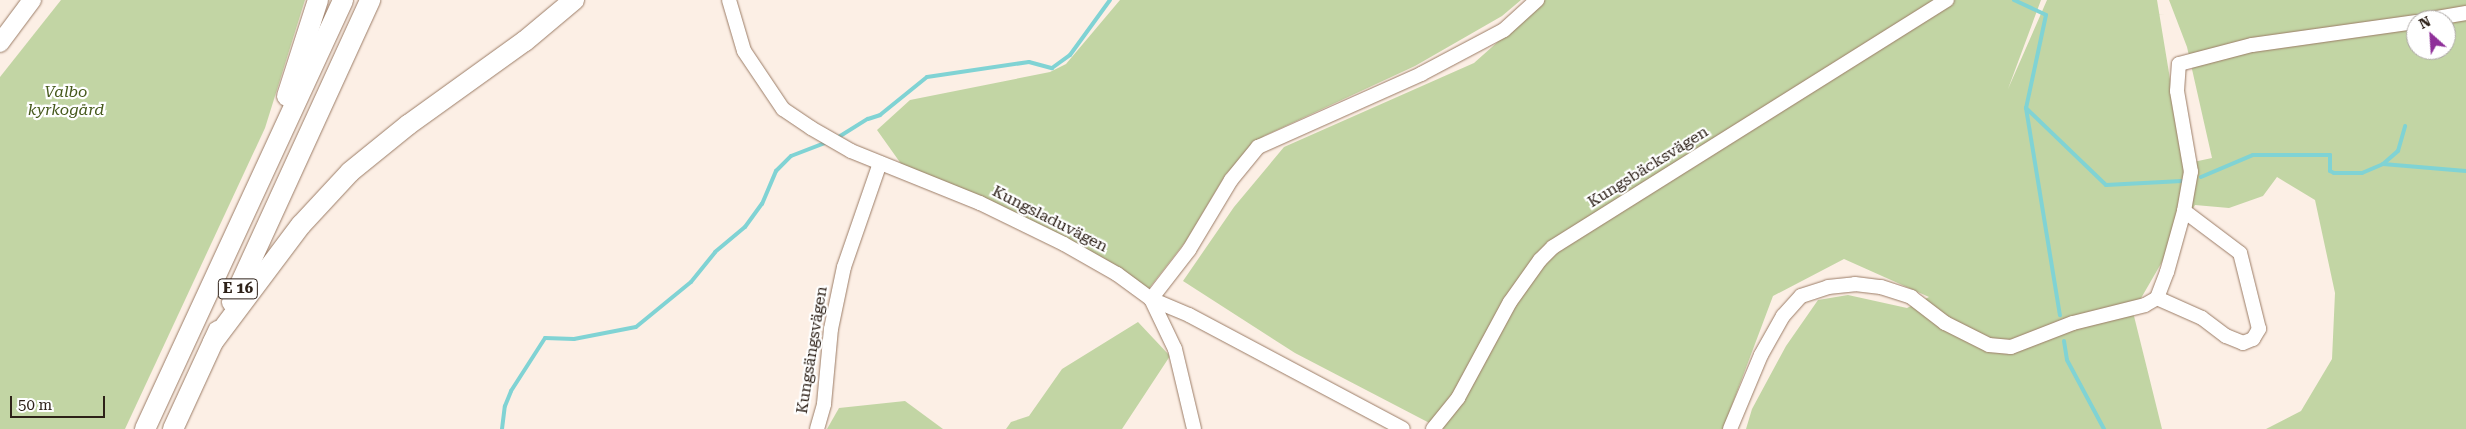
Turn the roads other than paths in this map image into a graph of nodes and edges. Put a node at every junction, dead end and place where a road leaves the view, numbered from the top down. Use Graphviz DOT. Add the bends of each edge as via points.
graph roads {
  1 [pos="32,0"];
  2 [pos="318,0"];
  3 [pos="343,0"];
  4 [pos="370,0"];
  5 [pos="574,0"];
  6 [pos="729,0"];
  7 [pos="1537,0"];
  8 [pos="1947,0"];
  9 [pos="2406,23"];
  10 [pos="0,42"];
  11 [pos="880,163"];
  12 [pos="258,184"];
  13 [pos="2184,211"];
  14 [pos="2158,298"];
  15 [pos="1151,299"];
  16 [pos="214,342"];
  17 [pos="145,429"];
  18 [pos="173,429"];
  19 [pos="817,429"];
  20 [pos="1194,429"];
  21 [pos="1404,429"];
  22 [pos="1434,429"];
  23 [pos="1730,429"];
  1 -- 10 [label="main road"];
  2 -- 12 [label="highway"];
  3 -- 12 [label="highway, E 16"];
  4 -- 16 [label="highway, E 16"];
  5 -- 16 [label="highway" via="525,41 408,125 350,172 301,225"];
  6 -- 11 [label="street, Kungsladuvägen" via="744,51 783,109 851,151"];
  7 -- 15 [label="street" via="1504,30 1421,74 1258,147 1231,180 1189,250"];
  8 -- 22 [label="street, Kungsbäcksvägen" via="1553,247 1510,302 1458,398"];
  9 -- 13 [label="street" via="2252,45 2179,64 2177,91 2191,172"];
  11 -- 15 [label="street, Kungsladuvägen" via="980,203 1064,244 1117,274"];
  11 -- 19 [label="street, Kungsängsvägen" via="844,266 831,329 824,404"];
  12 -- 17 [label="highway, E 16"];
  13 -- 14 [label="street"];
  13 -- 14 [label="street" via="2240,253 2259,329 2253,339 2243,343 2226,336 2202,318"];
  14 -- 23 [label="street" via="2131,310 2073,323 2011,347 1989,345 1945,323 1911,296 1881,287 1854,284 1828,287 1801,296 1783,316"];
  15 -- 20 [label="street" via="1175,349"];
  15 -- 21 [label="street, Kungsladuvägen" via="1189,315"];
  16 -- 18 [label="highway, E 16"];
}
